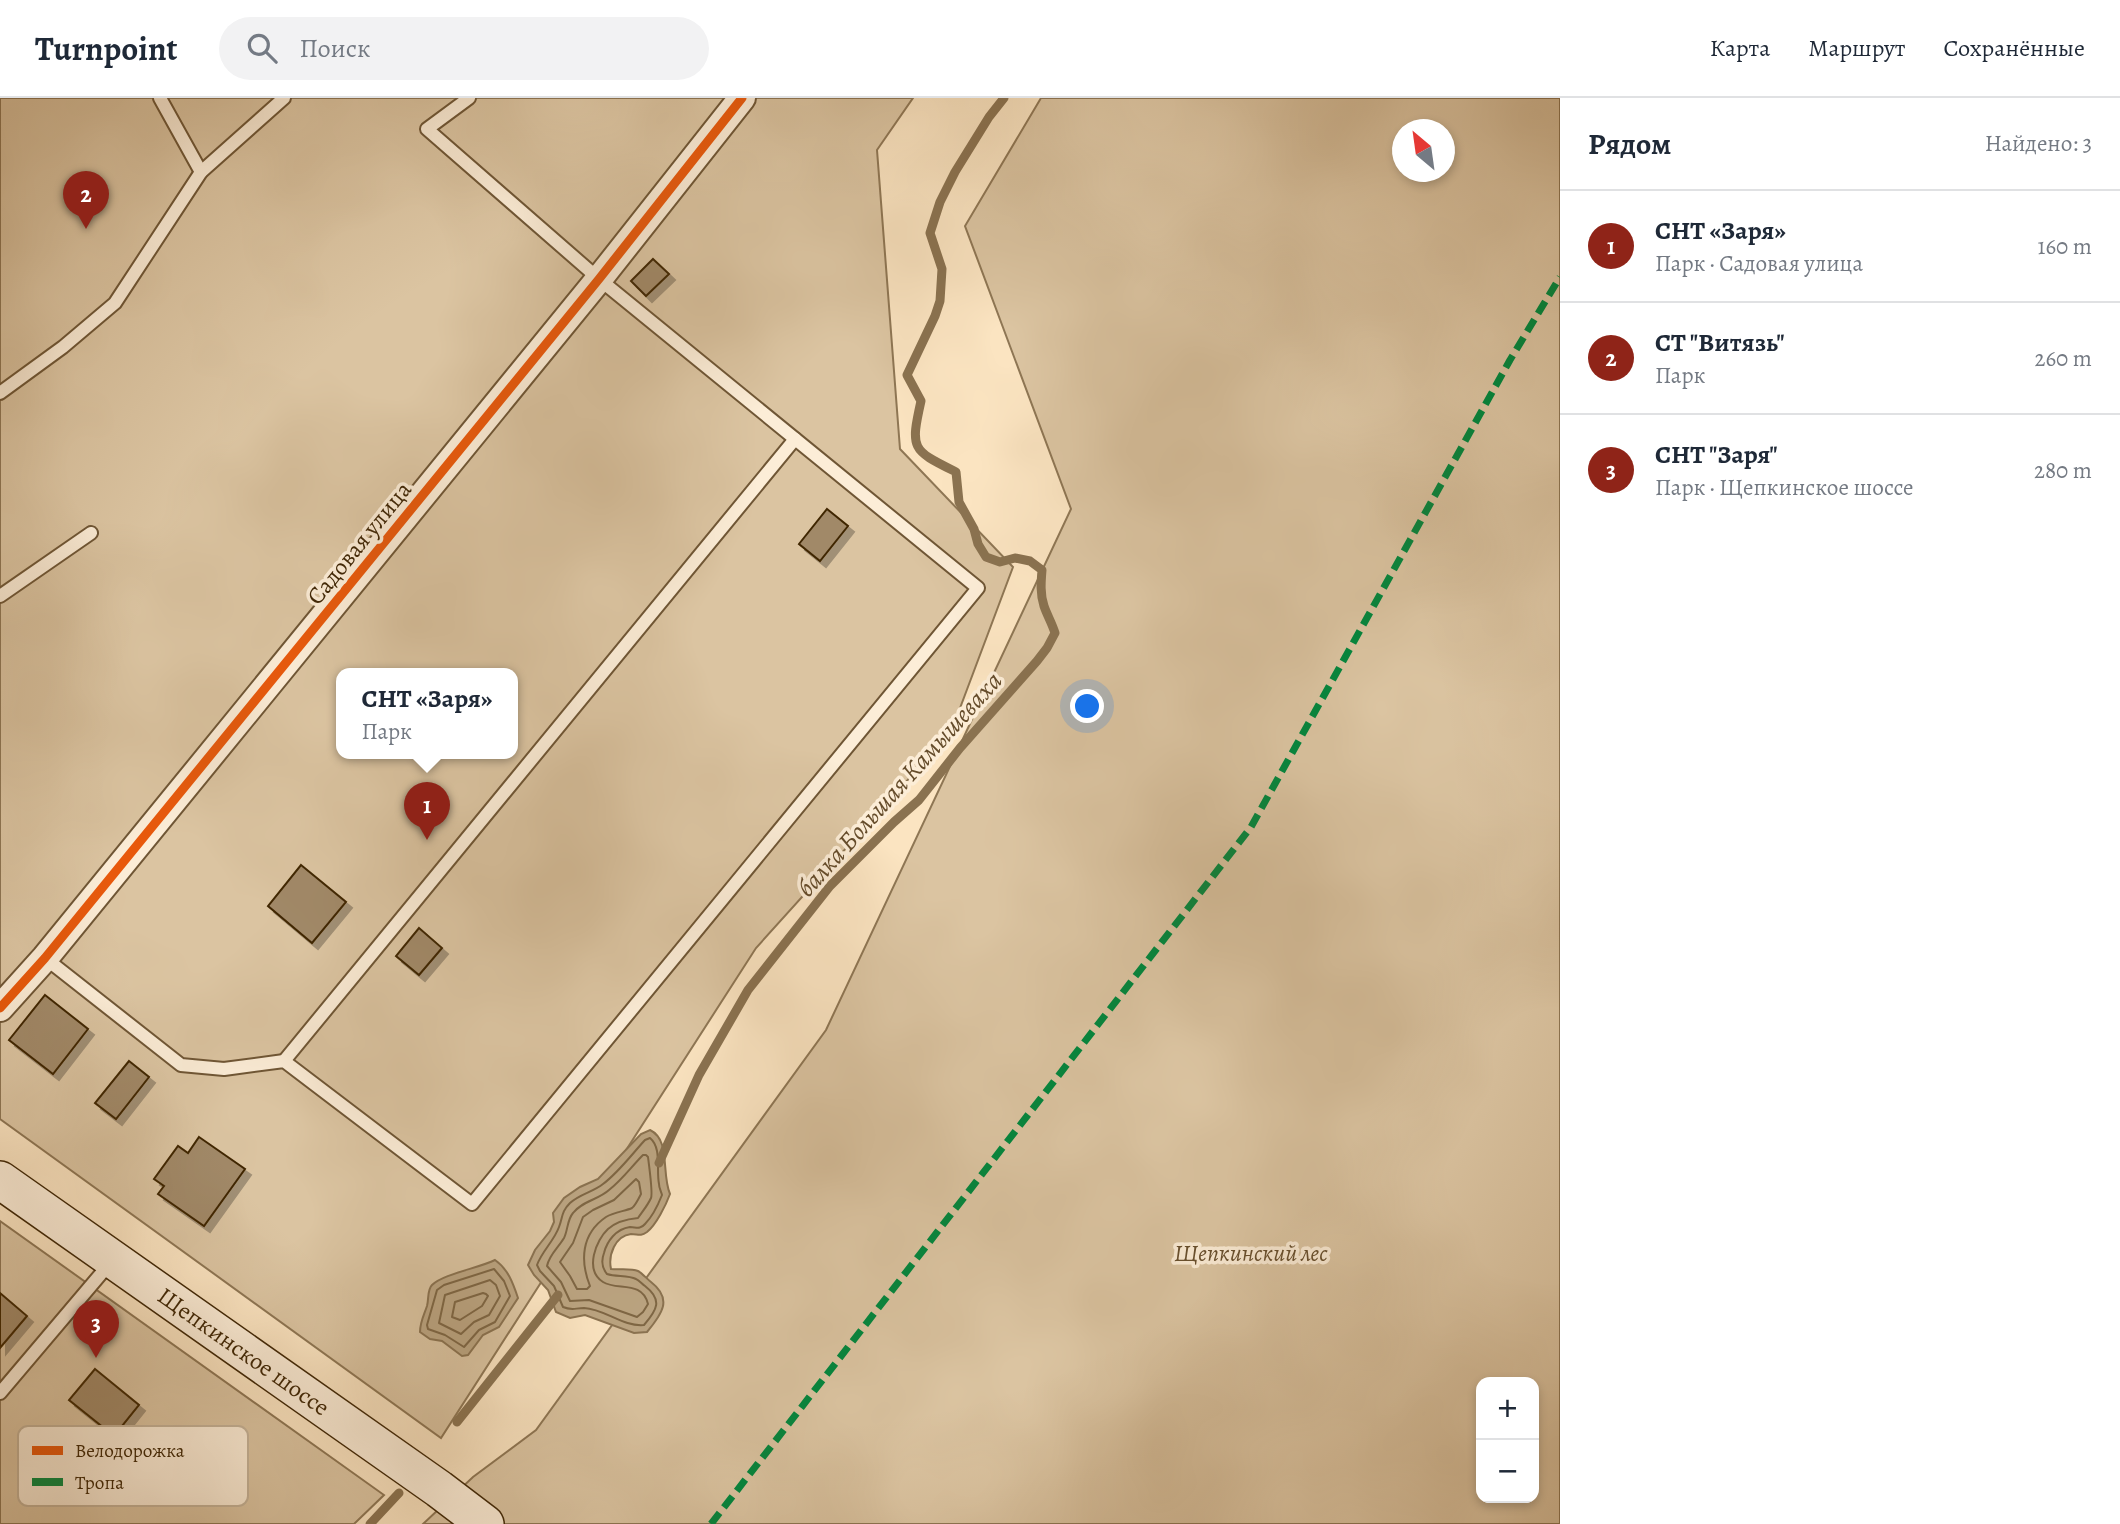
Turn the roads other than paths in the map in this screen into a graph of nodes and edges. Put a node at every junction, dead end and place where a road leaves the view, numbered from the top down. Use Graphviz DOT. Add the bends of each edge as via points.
graph roads {
  1 [pos="160,98"];
  2 [pos="284,98"];
  3 [pos="469,98"];
  4 [pos="742,98"];
  5 [pos="201,172"];
  6 [pos="599,279"];
  7 [pos="0,393"];
  8 [pos="795,439"];
  9 [pos="91,533"];
  10 [pos="0,596"];
  11 [pos="45,958"];
  12 [pos="0,1008"];
  13 [pos="284,1061"];
  14 [pos="0,1180"];
  15 [pos="113,1260"];
  16 [pos="0,1392"];
  17 [pos="485,1524"];
  1 -- 5 [label="lane"];
  2 -- 5 [label="lane"];
  3 -- 6 [label="lane" via="427,129"];
  4 -- 6 [label="street, Садовая улица"];
  5 -- 7 [label="lane" via="114,303 63,348"];
  6 -- 8 [label="lane"];
  6 -- 11 [label="street, Садовая улица"];
  8 -- 13 [label="lane"];
  8 -- 13 [label="lane" via="978,588 472,1204"];
  9 -- 10 [label="lane"];
  11 -- 12 [label="street, Садовая улица"];
  11 -- 13 [label="lane" via="181,1065 224,1069"];
  14 -- 15 [label="main road, Щепкинское шоссе"];
  15 -- 16 [label="lane"];
  15 -- 17 [label="main road, Щепкинское шоссе"];
}
